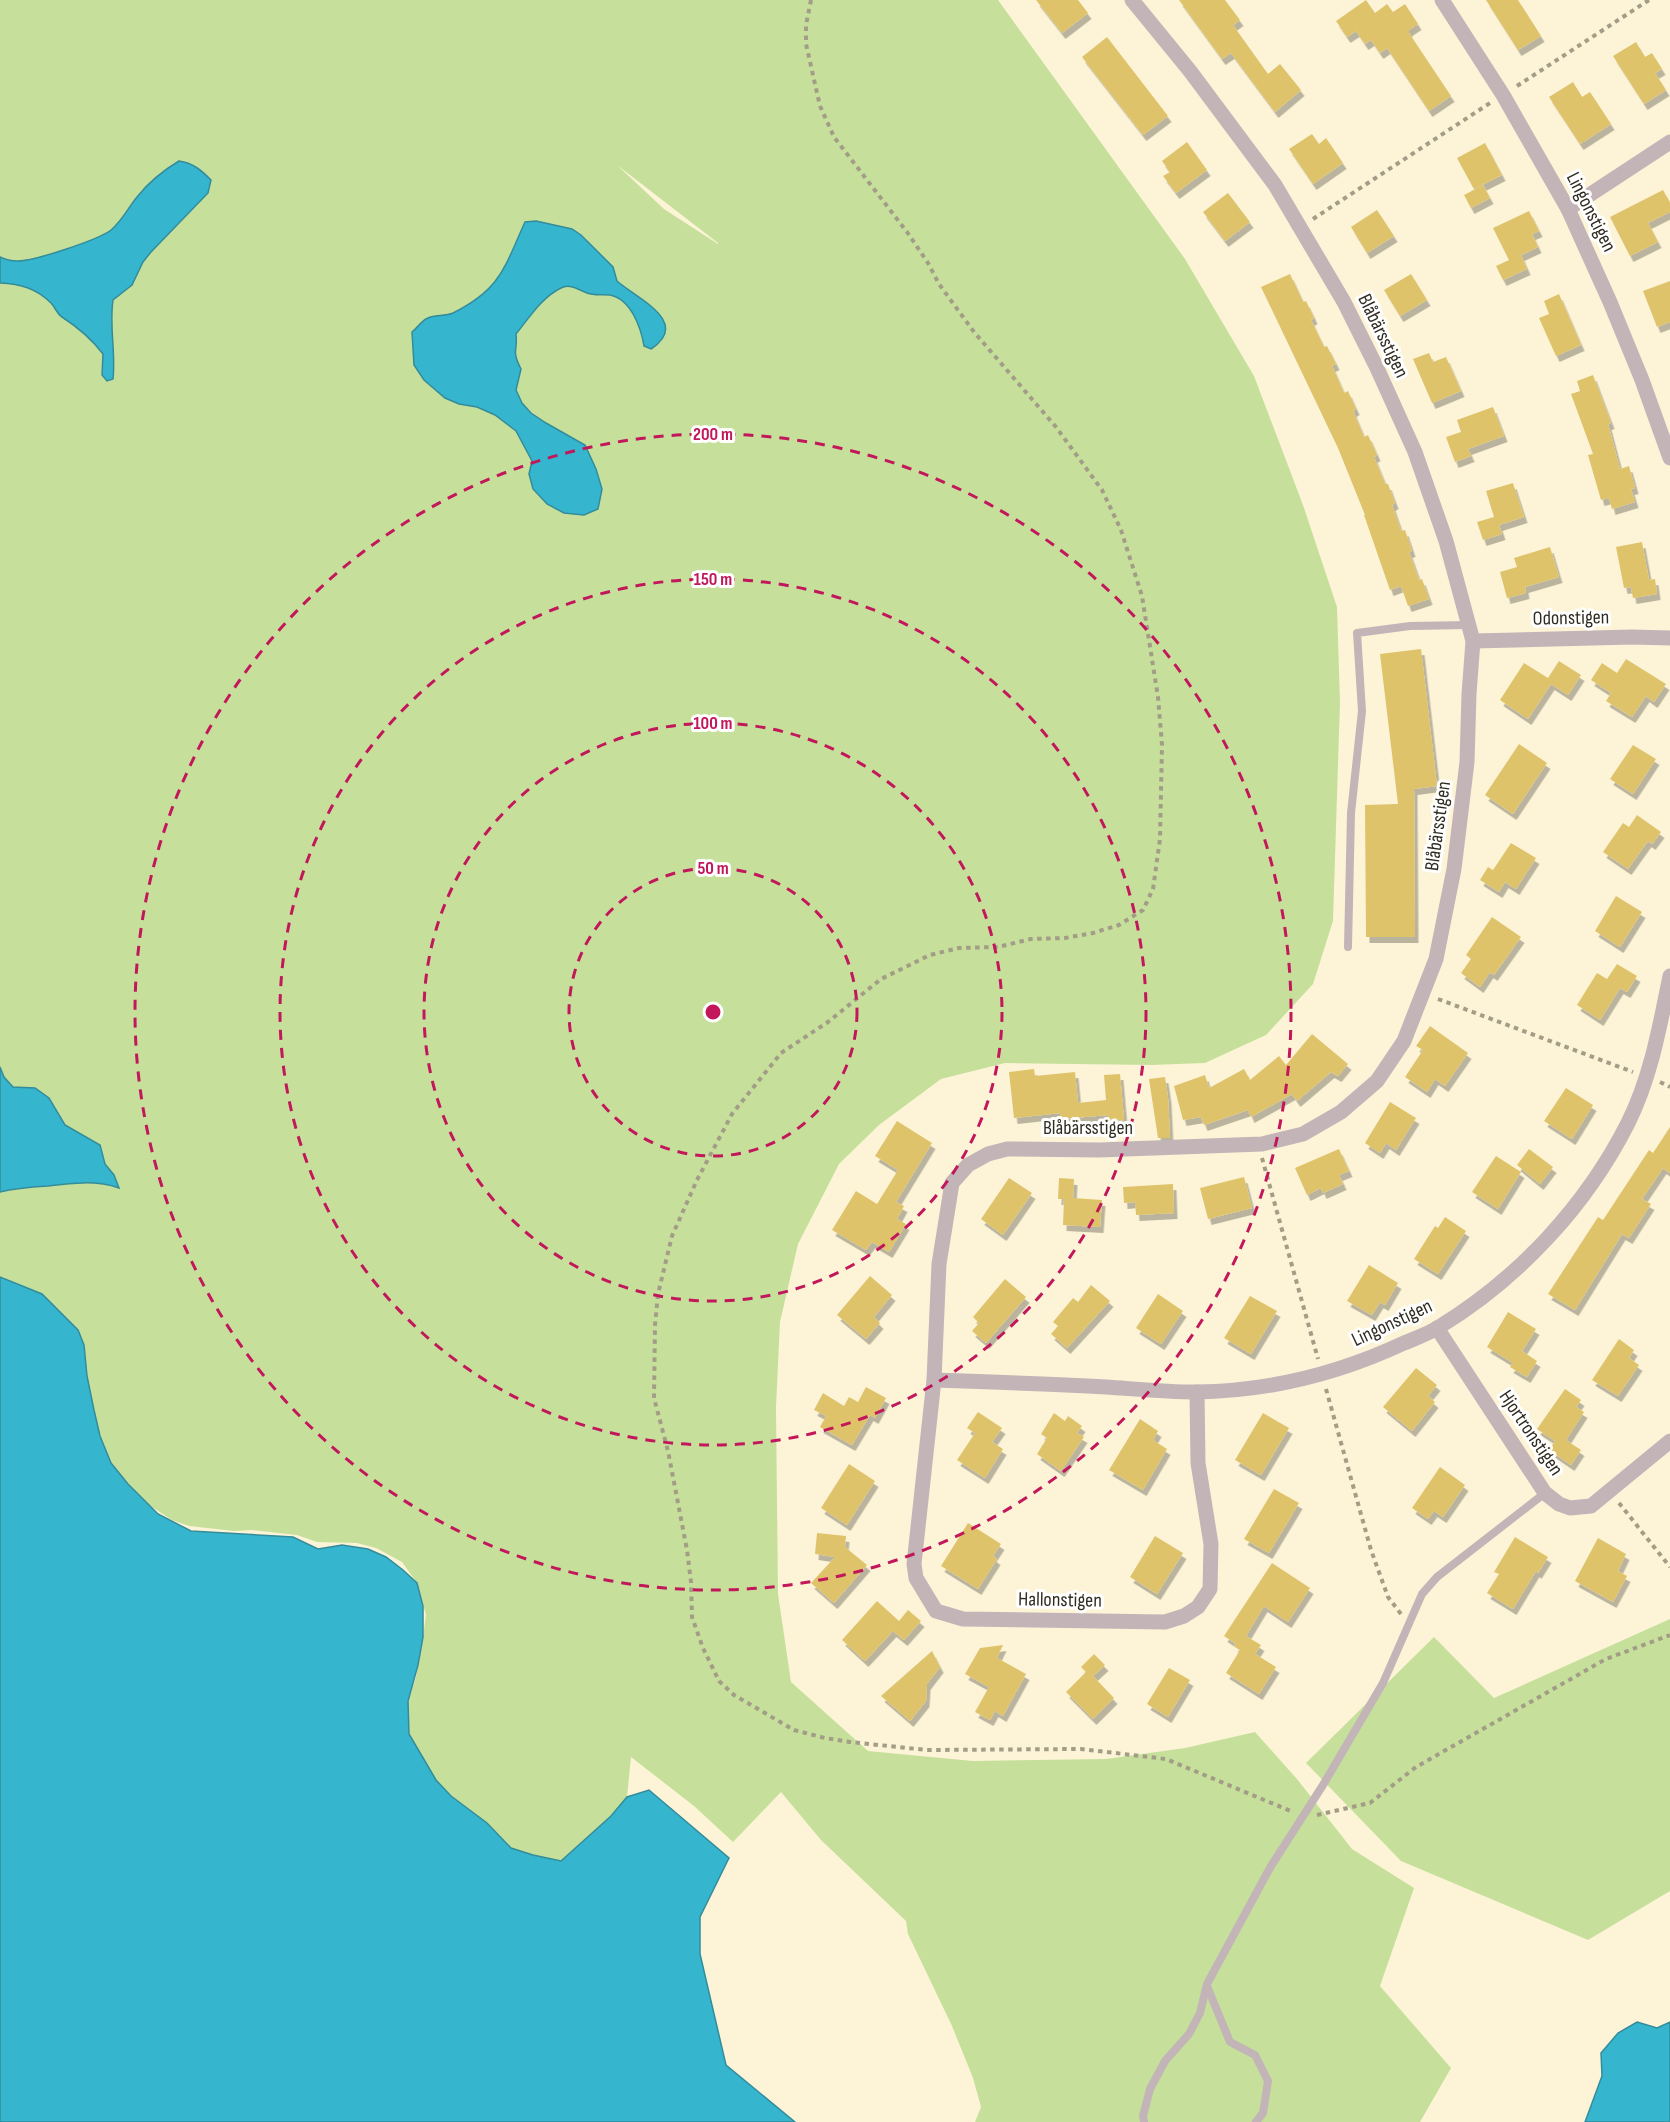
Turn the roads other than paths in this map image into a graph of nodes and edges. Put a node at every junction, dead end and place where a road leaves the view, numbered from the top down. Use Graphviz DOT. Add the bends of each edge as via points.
graph roads {
  1 [pos="1132,0"];
  2 [pos="1442,0"];
  3 [pos="1670,142"];
  4 [pos="1568,209"];
  5 [pos="1670,458"];
  6 [pos="1469,625"];
  7 [pos="1670,638"];
  8 [pos="1473,641"];
  9 [pos="1348,947"];
  10 [pos="1670,976"];
  11 [pos="1437,1328"];
  12 [pos="934,1380"];
  13 [pos="1197,1392"];
  14 [pos="1670,1441"];
  15 [pos="1545,1492"];
  16 [pos="1206,1984"];
  17 [pos="1144,2122"];
  18 [pos="1256,2122"];
  1 -- 6 [label="street, Blåbärsstigen" via="1275,185 1344,302 1414,452 1446,542"];
  2 -- 4 [label="street, Lingonstigen" via="1503,95"];
  3 -- 4 [label="street"];
  4 -- 5 [label="street, Lingonstigen" via="1642,380"];
  6 -- 8 [label="street, Blåbärsstigen"];
  6 -- 9 [label="lane" via="1410,626 1357,633 1362,711 1351,813"];
  7 -- 8 [label="street, Odonstigen"];
  8 -- 12 [label="street, Blåbärsstigen" via="1467,762 1454,869 1436,959 1404,1041 1377,1081 1341,1113 1303,1134 1262,1144 1007,1149 968,1165 952,1183 939,1264"];
  10 -- 11 [label="street, Lingonstigen" via="1646,1077 1629,1122 1602,1166 1574,1208 1531,1256 1486,1296"];
  11 -- 13 [label="street, Lingonstigen" via="1371,1359 1308,1378"];
  11 -- 15 [label="street, Hjortronstigen"];
  12 -- 13 [label="street, Lingonstigen"];
  12 -- 13 [label="street, Hallonstigen" via="914,1564 916,1578 936,1611 963,1619 1165,1622 1198,1607 1210,1589 1211,1544 1198,1463"];
  14 -- 15 [label="street, Hjortronstigen" via="1591,1506 1570,1508"];
  15 -- 16 [label="lane" via="1437,1577 1422,1594 1383,1683 1271,1866"];
  16 -- 17 [label="lane" via="1200,2013 1189,2034 1165,2061 1150,2089"];
  16 -- 18 [label="lane" via="1230,2042 1255,2055 1268,2081 1263,2113"];
}
